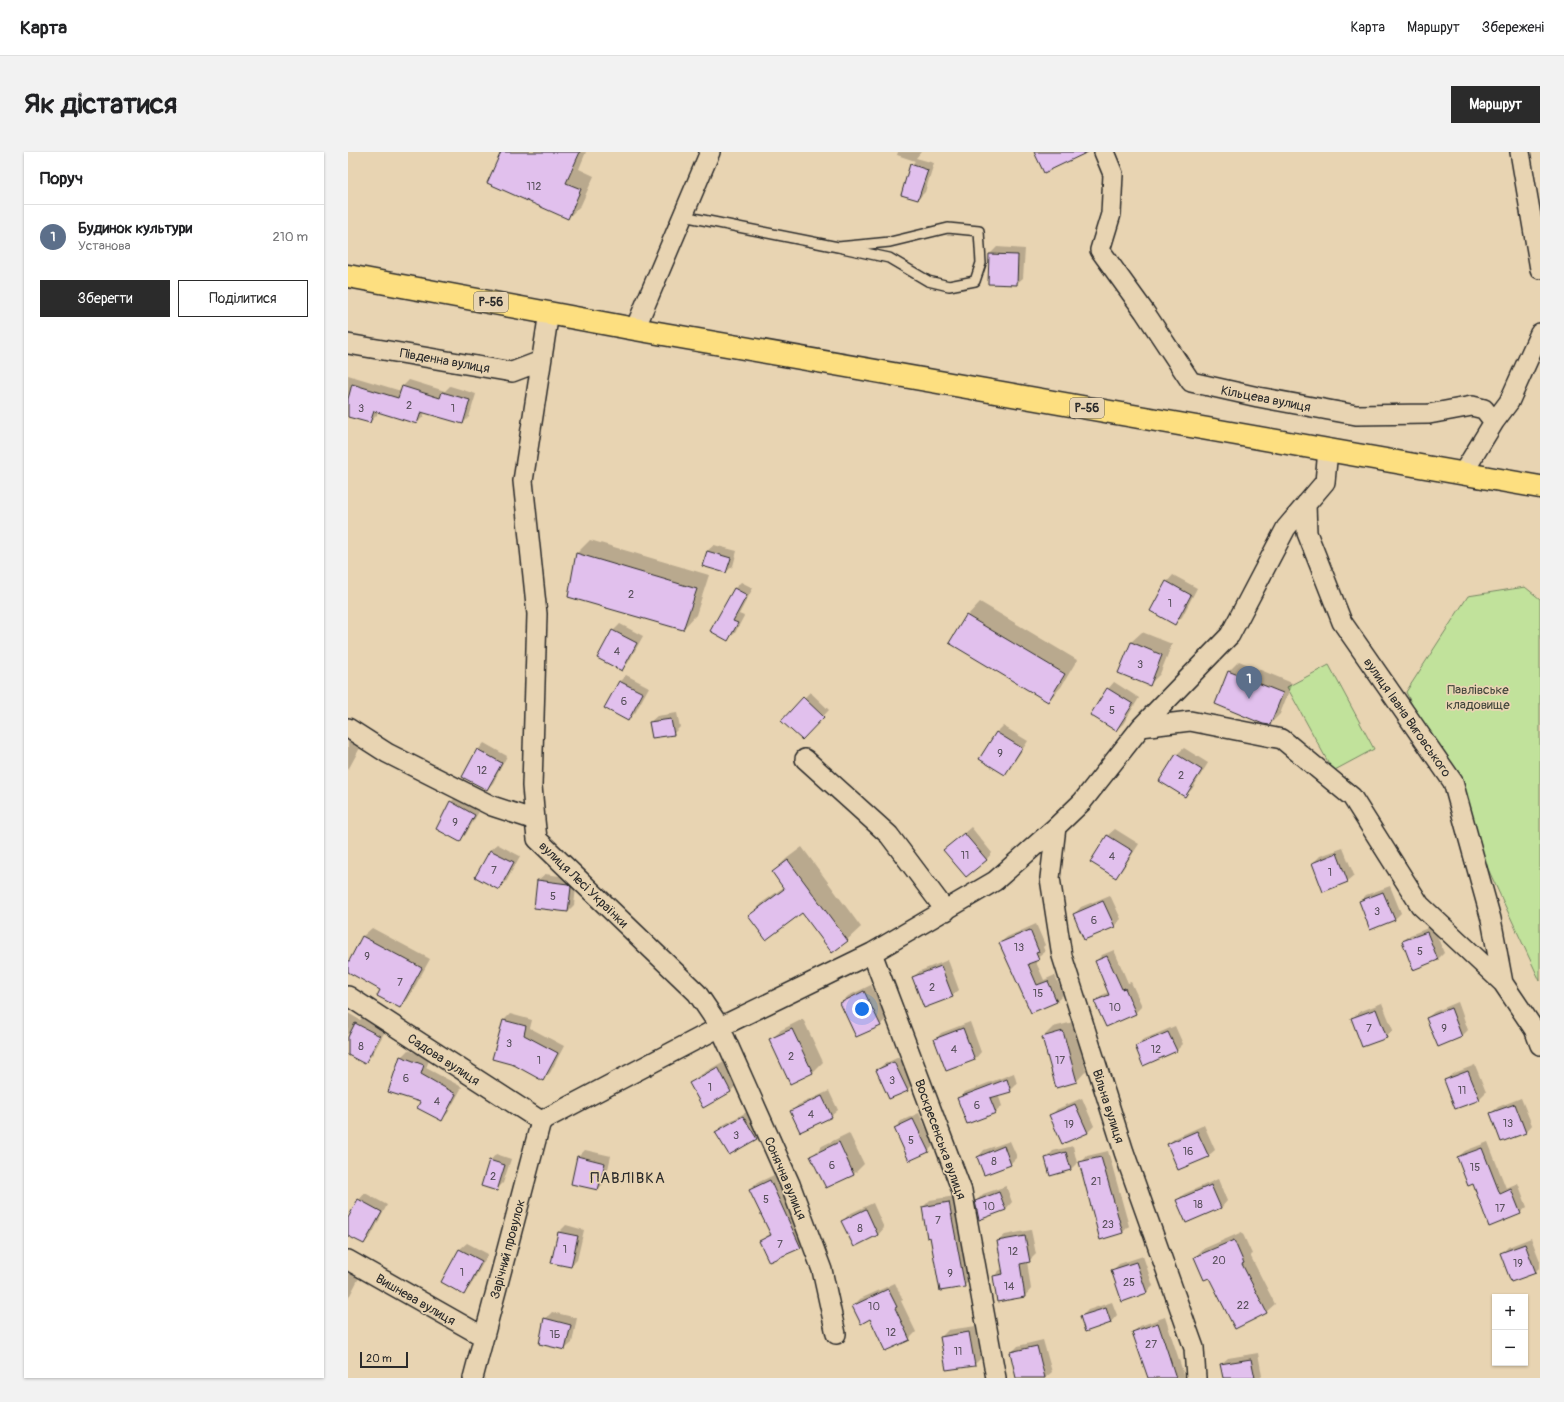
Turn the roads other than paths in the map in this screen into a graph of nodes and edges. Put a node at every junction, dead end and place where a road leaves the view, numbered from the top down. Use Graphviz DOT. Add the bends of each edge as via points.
graph roads {
  1 [pos="710,152"];
  2 [pos="1104,152"];
  3 [pos="1520,152"];
  4 [pos="683,216"];
  5 [pos="838,248"];
  6 [pos="1540,270"];
  7 [pos="348,276"];
  8 [pos="549,312"];
  9 [pos="635,329"];
  10 [pos="1540,333"];
  11 [pos="348,344"];
  12 [pos="541,361"];
  13 [pos="1494,422"];
  14 [pos="1328,450"];
  15 [pos="1463,474"];
  16 [pos="1540,487"];
  17 [pos="1306,504"];
  18 [pos="1141,727"];
  19 [pos="348,728"];
  20 [pos="805,760"];
  21 [pos="535,820"];
  22 [pos="1056,827"];
  23 [pos="946,910"];
  24 [pos="872,953"];
  25 [pos="1503,983"];
  26 [pos="348,996"];
  27 [pos="720,1028"];
  28 [pos="1540,1045"];
  29 [pos="541,1121"];
  30 [pos="348,1260"];
  31 [pos="836,1334"];
  32 [pos="484,1337"];
  33 [pos="473,1378"];
  34 [pos="996,1378"];
  35 [pos="1196,1378"];
  1 -- 4 [label="street"];
  2 -- 13 [label="street, Кільцева вулиця" via="1114,174 1111,214 1100,250 1191,382 1356,415 1429,414 1472,406 1484,409"];
  3 -- 6 [label="street"];
  4 -- 5 [label="lane"];
  4 -- 9 [label="street"];
  5 -- 5 [label="lane" via="890,242 948,228 979,231 980,263 975,281 949,286 928,280 889,258"];
  7 -- 8 [label="main road, Р-56"];
  8 -- 9 [label="main road, Р-56"];
  8 -- 12 [label="street, вулиця Лесі Українки"];
  9 -- 14 [label="main road, Р-56"];
  10 -- 13 [label="street" via="1509,402"];
  11 -- 12 [label="street, Південна вулиця" via="512,372"];
  12 -- 21 [label="street, вулиця Лесі Українки" via="523,481 538,614 532,786"];
  13 -- 15 [label="street"];
  14 -- 15 [label="main road, Р-56"];
  14 -- 17 [label="street" via="1325,482"];
  15 -- 16 [label="main road, Р-56"];
  17 -- 18 [label="street" via="1286,528 1230,635"];
  17 -- 25 [label="street, вулиця Івана Виговського" via="1307,533 1342,622 1453,782 1491,919"];
  18 -- 22 [label="street" via="1082,802"];
  18 -- 25 [label="street, вулиця Івана Виговського" via="1190,721 1282,739 1352,797 1420,905"];
  19 -- 21 [label="street" via="387,753 492,806"];
  20 -- 23 [label="street" via="889,835"];
  21 -- 27 [label="street, вулиця Лесі Українки" via="537,839 697,992"];
  22 -- 23 [label="street" via="995,881"];
  22 -- 35 [label="street, Вільна вулиця" via="1050,878 1062,956 1124,1152 1194,1348"];
  23 -- 24 [label="street"];
  24 -- 27 [label="street"];
  24 -- 34 [label="street, Воскресенська вулиця" via="962,1191"];
  25 -- 28 [label="street, вулиця Івана Виговського" via="1534,1029"];
  26 -- 29 [label="street, Садова вулиця"];
  27 -- 29 [label="street"];
  27 -- 31 [label="street, Сонячна вулиця" via="792,1191 822,1270"];
  29 -- 32 [label="street, Зарічний провулок"];
  30 -- 32 [label="street, Вишнева вулиця"];
  32 -- 33 [label="street, Зарічний провулок"];
}
